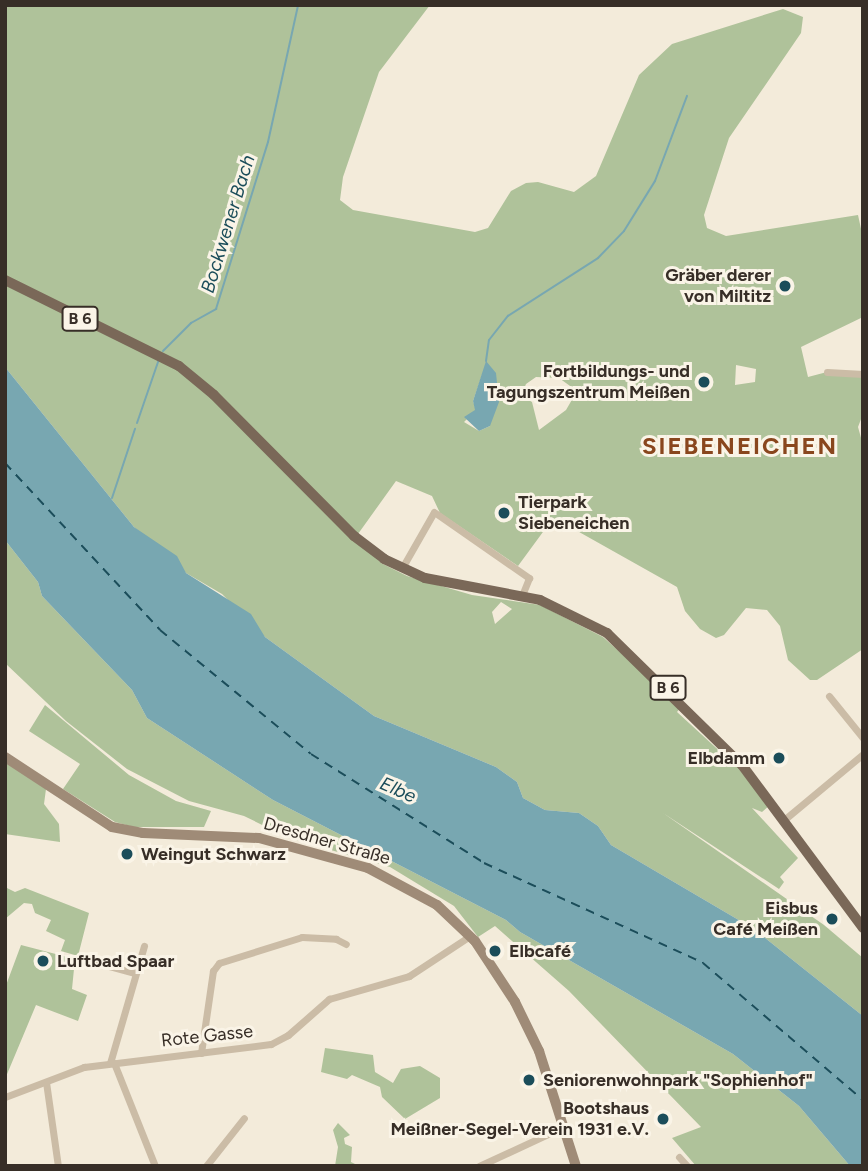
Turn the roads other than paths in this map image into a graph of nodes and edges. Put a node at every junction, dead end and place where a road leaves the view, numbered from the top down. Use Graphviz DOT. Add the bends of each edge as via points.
graph roads {
  1 [pos="5,280"];
  2 [pos="827,372"];
  3 [pos="863,374"];
  4 [pos="402,568"];
  5 [pos="522,595"];
  6 [pos="830,696"];
  7 [pos="863,738"];
  8 [pos="863,754"];
  9 [pos="5,757"];
  10 [pos="785,819"];
  11 [pos="863,928"];
  12 [pos="470,936"];
  13 [pos="346,944"];
  14 [pos="144,946"];
  15 [pos="80,958"];
  16 [pos="135,972"];
  17 [pos="201,1053"];
  18 [pos="112,1063"];
  19 [pos="46,1082"];
  20 [pos="5,1097"];
  21 [pos="244,1118"];
  22 [pos="563,1127"];
  23 [pos="679,1157"];
  24 [pos="58,1166"];
  25 [pos="155,1166"];
  26 [pos="206,1166"];
  27 [pos="479,1166"];
  28 [pos="576,1166"];
  29 [pos="687,1166"];
  1 -- 4 [label="main road, B 6" via="47,305 160,355 214,395 354,536"];
  2 -- 3 [label="street"];
  4 -- 5 [label="main road, B 6" via="444,582"];
  4 -- 5 [label="street" via="435,512 529,578"];
  5 -- 10 [label="main road, B 6" via="577,615 618,643 727,749"];
  6 -- 7 [label="street"];
  8 -- 10 [label="street"];
  9 -- 12 [label="main road, Dresdner Straße" via="112,827 143,833 247,836 368,868 425,897"];
  10 -- 11 [label="main road, B 6"];
  12 -- 17 [label="street, Rote Gasse" via="409,976 329,999 271,1044"];
  12 -- 22 [label="main road, Dresdner Straße" via="501,977 534,1040"];
  13 -- 17 [label="street" via="302,937 219,963 213,971"];
  14 -- 16 [label="street"];
  15 -- 16 [label="street"];
  16 -- 18 [label="street"];
  17 -- 18 [label="street, Rote Gasse"];
  18 -- 19 [label="street, Rote Gasse" via="84,1067"];
  18 -- 25 [label="street"];
  19 -- 20 [label="street, Rote Gasse"];
  19 -- 24 [label="street"];
  21 -- 26 [label="street"];
  22 -- 27 [label="street"];
  22 -- 28 [label="main road, Dresdner Straße"];
  23 -- 29 [label="street"];
}
